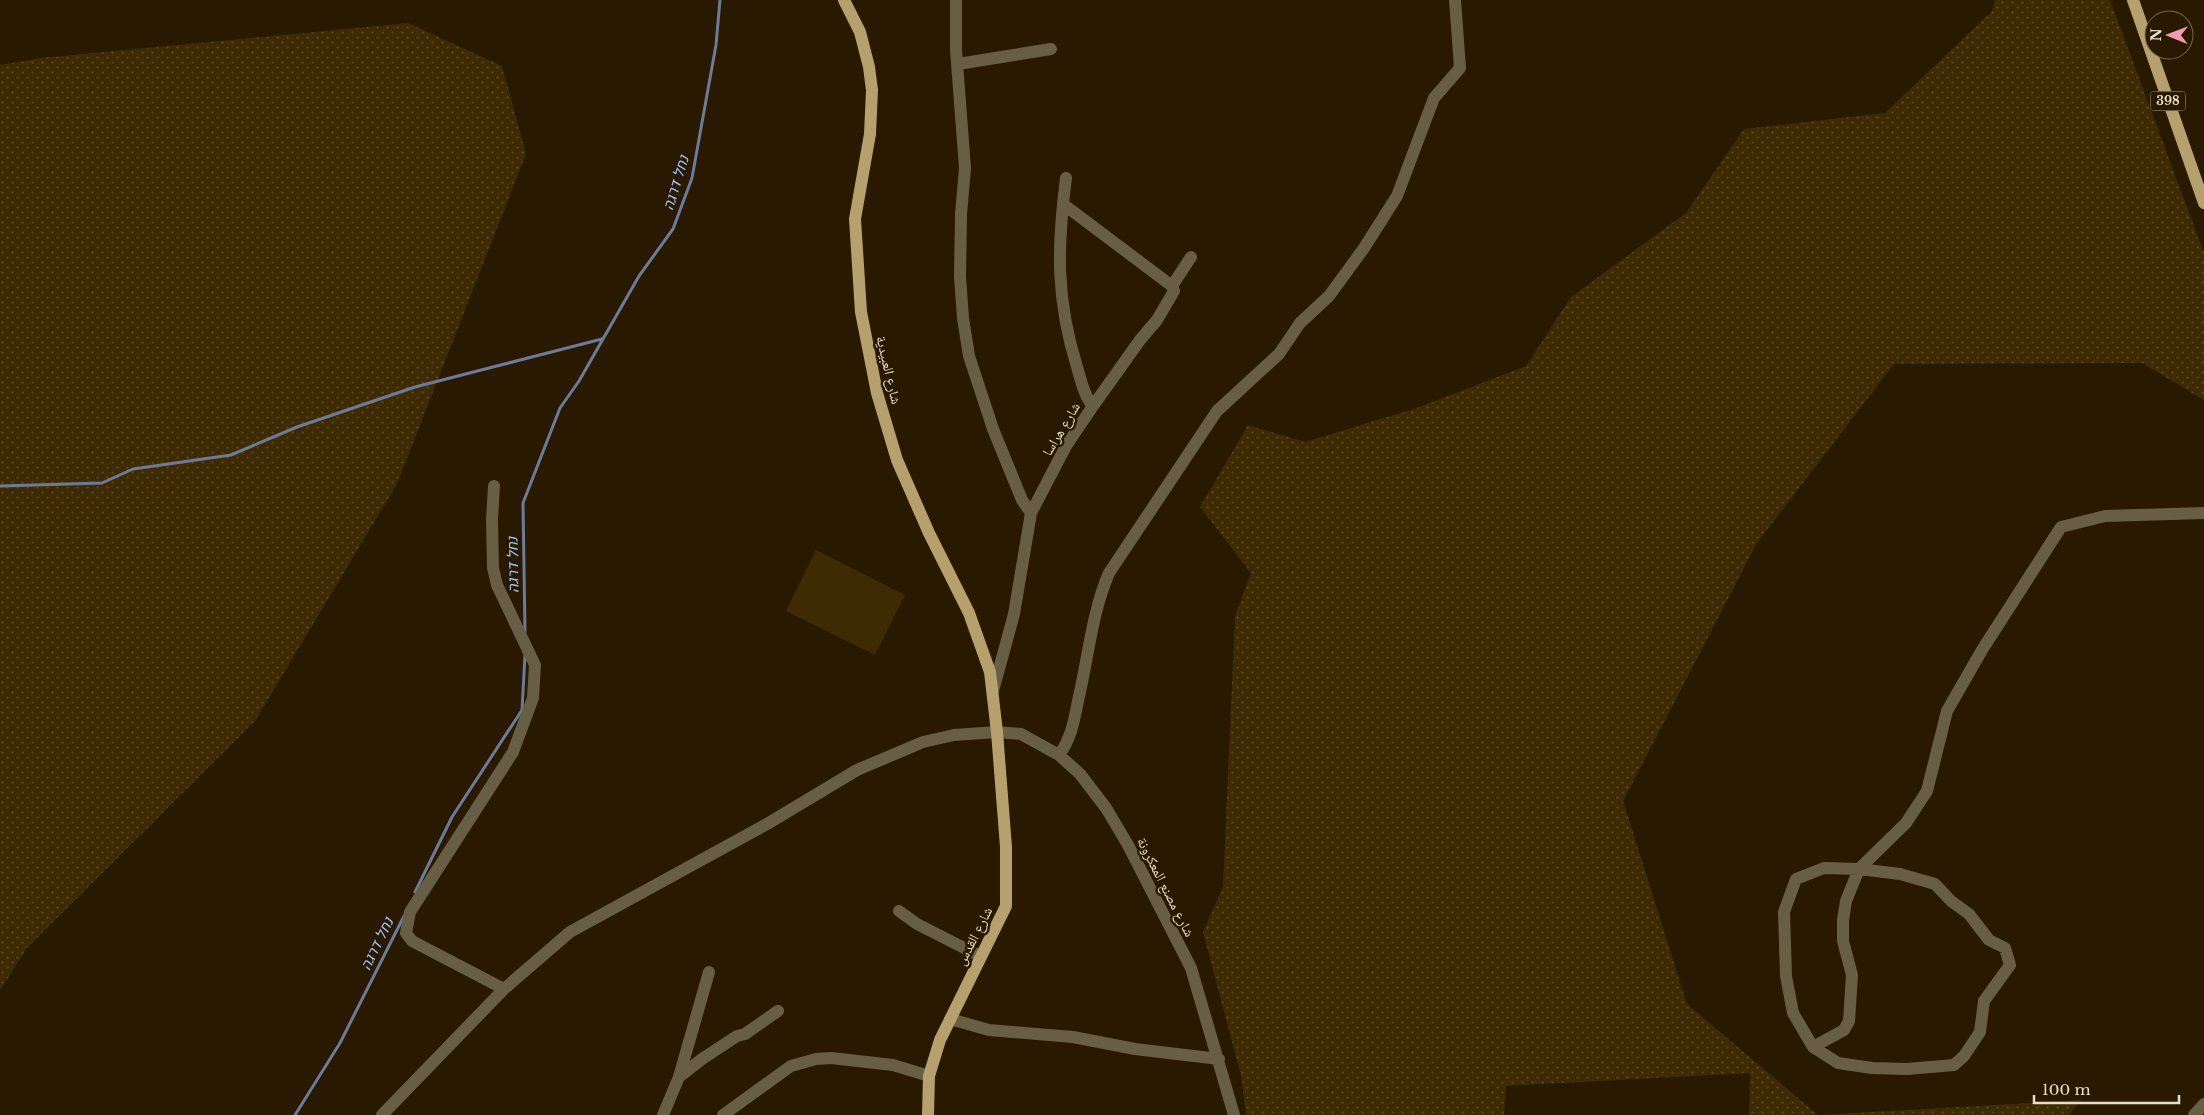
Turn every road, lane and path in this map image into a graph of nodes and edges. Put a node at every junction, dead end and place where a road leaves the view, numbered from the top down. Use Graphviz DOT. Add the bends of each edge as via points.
graph roads {
  1 [pos="844,0"];
  2 [pos="956,0"];
  3 [pos="1454,0"];
  4 [pos="2132,0"];
  5 [pos="1051,49"];
  6 [pos="958,64"];
  7 [pos="1066,178"];
  8 [pos="2204,202"];
  9 [pos="1063,204"];
  10 [pos="1191,257"];
  11 [pos="1172,286"];
  12 [pos="1093,406"];
  13 [pos="494,486"];
  14 [pos="1030,513"];
  15 [pos="2204,513"];
  16 [pos="993,691"];
  17 [pos="997,732"];
  18 [pos="1059,755"];
  19 [pos="1859,869"];
  20 [pos="900,911"];
  21 [pos="980,956"];
  22 [pos="709,972"];
  23 [pos="504,989"];
  24 [pos="778,1011"];
  25 [pos="950,1019"];
  26 [pos="1813,1047"];
  27 [pos="1219,1059"];
  28 [pos="929,1076"];
  29 [pos="679,1077"];
  30 [pos="2204,1104"];
  31 [pos="382,1115"];
  32 [pos="663,1115"];
  33 [pos="723,1115"];
  34 [pos="928,1115"];
  35 [pos="1234,1115"];
  36 [pos="2194,1115"];
  1 -- 16 [label="main road, شارع العبيدية" via="860,32 872,90 870,134 855,219 861,312 877,393 897,460 984,650"];
  2 -- 6 [label="street"];
  3 -- 18 [label="street" via="1460,68 1434,98 1398,196 1329,296 1300,323 1279,354 1217,412 1109,573 1099,595 1069,742"];
  4 -- 8 [label="main road, 398"];
  5 -- 6 [label="street"];
  6 -- 14 [label="street" via="965,168 960,277 969,356 1002,452"];
  7 -- 9 [label="street, شارع هراسا"];
  9 -- 11 [label="street"];
  9 -- 12 [label="street, شارع هراسا" via="1059,258 1063,307 1078,369"];
  10 -- 11 [label="street"];
  11 -- 12 [label="street" via="1172,296 1157,320"];
  12 -- 14 [label="street, شارع هراسا" via="1066,446"];
  13 -- 23 [label="street" via="493,568 497,585 535,664 533,698 513,752 410,912 406,933 412,941"];
  14 -- 16 [label="street, شارع هراسا" via="1014,614"];
  15 -- 19 [label="street" via="2105,516 2061,527 1947,711 1927,791 1906,823"];
  16 -- 17 [label="main road, شارع العبيدية"];
  17 -- 18 [label="street, شارع مصنع المعكرونة" via="1020,734"];
  17 -- 21 [label="main road, شارع القدس" via="1006,847 1006,906"];
  17 -- 23 [label="street, شارع مصنع المعكرونة" via="954,735 923,742 857,770 767,824 570,932"];
  18 -- 27 [label="street, شارع مصنع المعكرونة" via="1080,774 1128,845 1190,968"];
  19 -- 26 [label="street" via="1846,901 1843,920 1843,941 1852,975 1849,1021 1844,1030"];
  19 -- 26 [label="street" via="1824,868 1796,879 1784,912 1786,976 1793,1013"];
  19 -- 26 [label="street" via="1900,874 1935,884 1969,914 1989,940 2005,948 2010,965 1984,1001 1980,1032 1964,1056 1954,1064 1907,1069 1872,1068 1838,1062"];
  20 -- 21 [label="street" via="918,924"];
  21 -- 25 [label="main road, شارع القدس"];
  22 -- 29 [label="street"];
  23 -- 31 [label="street, شارع مصنع المعكرونة"];
  24 -- 29 [label="street"];
  25 -- 27 [label="street" via="989,1030 1073,1037 1135,1050"];
  25 -- 28 [label="main road, شارع القدس"];
  27 -- 35 [label="street, شارع مصنع المعكرونة"];
  28 -- 33 [label="street" via="893,1065 841,1058 816,1059 791,1066"];
  28 -- 34 [label="main road, شارع القدس"];
  29 -- 32 [label="street"];
  30 -- 36 [label="street"];
}
